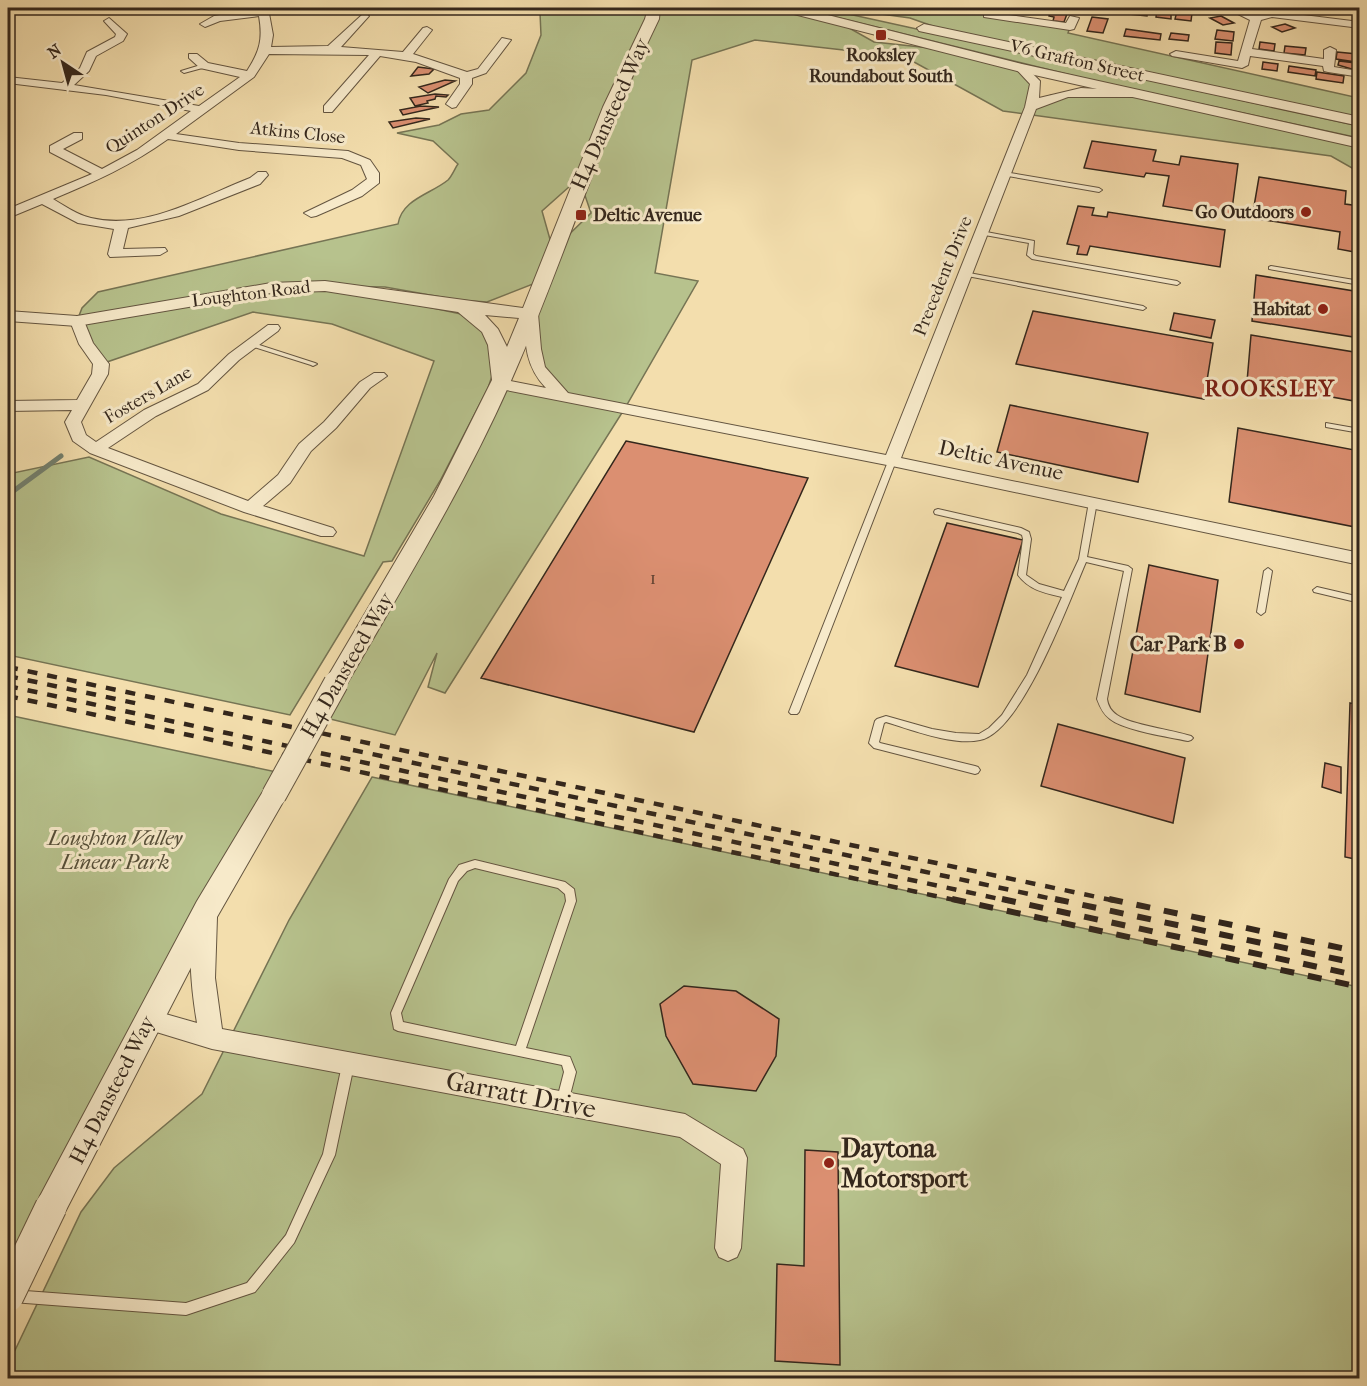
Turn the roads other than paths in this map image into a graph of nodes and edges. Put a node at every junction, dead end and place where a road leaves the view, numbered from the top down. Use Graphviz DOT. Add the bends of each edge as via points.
graph roads {
  1 [pos="206,8"];
  2 [pos="672,8"];
  3 [pos="787,8"];
  4 [pos="837,8"];
  5 [pos="1219,8"];
  6 [pos="1242,9"];
  7 [pos="263,10"];
  8 [pos="1006,12"];
  9 [pos="1263,13"];
  10 [pos="988,15"];
  11 [pos="364,16"];
  12 [pos="652,16"];
  13 [pos="218,18"];
  14 [pos="109,21"];
  15 [pos="205,24"];
  16 [pos="1359,25"];
  17 [pos="1070,26"];
  18 [pos="427,30"];
  19 [pos="506,40"];
  20 [pos="332,49"];
  21 [pos="1330,50"];
  22 [pos="265,51"];
  23 [pos="377,52"];
  24 [pos="1246,52"];
  25 [pos="1176,54"];
  26 [pos="193,56"];
  27 [pos="406,56"];
  28 [pos="1329,63"];
  29 [pos="204,66"];
  30 [pos="1022,68"];
  31 [pos="184,71"];
  32 [pos="1354,73"];
  33 [pos="250,75"];
  34 [pos="466,76"];
  35 [pos="8,80"];
  36 [pos="65,87"];
  37 [pos="1134,94"];
  38 [pos="452,104"];
  39 [pos="1031,107"];
  40 [pos="328,109"];
  41 [pos="203,110"];
  42 [pos="1359,122"];
  43 [pos="78,136"];
  44 [pos="169,136"];
  45 [pos="1359,144"];
  46 [pos="102,174"];
  47 [pos="1004,174"];
  48 [pos="262,175"];
  49 [pos="1099,190"];
  50 [pos="43,199"];
  51 [pos="310,213"];
  52 [pos="8,214"];
  53 [pos="122,225"];
  54 [pos="981,232"];
  55 [pos="160,251"];
  56 [pos="1271,268"];
  57 [pos="964,274"];
  58 [pos="1178,283"];
  59 [pos="1359,283"];
  60 [pos="463,307"];
  61 [pos="1143,308"];
  62 [pos="531,314"];
  63 [pos="8,316"];
  64 [pos="77,321"];
  65 [pos="273,328"];
  66 [pos="253,345"];
  67 [pos="313,364"];
  68 [pos="379,376"];
  69 [pos="501,384"];
  70 [pos="562,394"];
  71 [pos="81,405"];
  72 [pos="8,406"];
  73 [pos="1329,425"];
  74 [pos="1359,431"];
  75 [pos="96,448"];
  76 [pos="892,460"];
  77 [pos="1093,502"];
  78 [pos="250,508"];
  79 [pos="938,512"];
  80 [pos="327,532"];
  81 [pos="1083,559"];
  82 [pos="1359,559"];
  83 [pos="1268,571"];
  84 [pos="1317,590"];
  85 [pos="1067,595"];
  86 [pos="1359,600"];
  87 [pos="1261,612"];
  88 [pos="794,712"];
  89 [pos="1188,738"];
  90 [pos="975,770"];
  91 [pos="207,909"];
  92 [pos="148,1020"];
  93 [pos="212,1038"];
  94 [pos="520,1050"];
  95 [pos="349,1062"];
  96 [pos="562,1103"];
  97 [pos="728,1248"];
  98 [pos="8,1296"];
  1 -- 13 [label="street"];
  2 -- 12 [label="street, H4 Dansteed Way"];
  3 -- 30 [label="street, V6 Grafton Street"];
  4 -- 42 [label="street, V6 Grafton Street"];
  5 -- 6 [label="street"];
  6 -- 9 [label="street" via="1247,16"];
  7 -- 13 [label="street"];
  7 -- 22 [label="street" via="268,35"];
  8 -- 10 [label="street"];
  8 -- 17 [label="street"];
  9 -- 16 [label="street"];
  9 -- 24 [label="street"];
  11 -- 20 [label="street"];
  12 -- 62 [label="street, H4 Dansteed Way" via="612,102"];
  13 -- 15 [label="street"];
  14 -- 36 [label="street" via="122,34 119,39 91,54 86,69"];
  18 -- 27 [label="street"];
  19 -- 34 [label="street" via="483,71"];
  20 -- 22 [label="street"];
  20 -- 23 [label="street"];
  21 -- 28 [label="street"];
  22 -- 33 [label="street, Quinton Drive"];
  23 -- 27 [label="street"];
  23 -- 40 [label="street"];
  24 -- 25 [label="street" via="1241,68"];
  24 -- 28 [label="street"];
  26 -- 29 [label="street"];
  27 -- 34 [label="street" via="436,62"];
  28 -- 32 [label="street" via="1328,69"];
  29 -- 31 [label="lane"];
  29 -- 33 [label="street"];
  30 -- 37 [label="street, V6 Grafton Street"];
  30 -- 39 [label="street, Precedent Drive" via="1036,80"];
  33 -- 41 [label="street, Quinton Drive"];
  34 -- 38 [label="street" via="466,84"];
  35 -- 36 [label="street"];
  36 -- 41 [label="street"];
  37 -- 39 [label="street" via="1051,95"];
  37 -- 45 [label="street, V6 Grafton Street"];
  39 -- 47 [label="street, Precedent Drive"];
  41 -- 44 [label="street, Quinton Drive"];
  43 -- 46 [label="street" via="50,148"];
  44 -- 46 [label="street, Quinton Drive"];
  44 -- 51 [label="street, Atkins Close" via="194,142 344,154 362,159 372,169 374,180 357,193"];
  46 -- 50 [label="street, Quinton Drive"];
  47 -- 49 [label="lane"];
  47 -- 54 [label="street, Precedent Drive"];
  48 -- 53 [label="street" via="161,217"];
  50 -- 52 [label="street, Quinton Drive"];
  50 -- 53 [label="street" via="88,221"];
  53 -- 55 [label="street" via="115,254"];
  54 -- 57 [label="street, Precedent Drive"];
  54 -- 58 [label="lane" via="1032,242 1030,255 1034,258"];
  56 -- 59 [label="lane"];
  57 -- 61 [label="lane"];
  57 -- 76 [label="street, Precedent Drive"];
  60 -- 62 [label="street, Loughton Road"];
  60 -- 64 [label="street, Loughton Road" via="325,285 271,288"];
  60 -- 69 [label="street" via="482,318 494,335 501,352"];
  62 -- 69 [label="street, H4 Dansteed Way"];
  62 -- 70 [label="street" via="534,362 543,379"];
  63 -- 64 [label="street, Loughton Road"];
  64 -- 71 [label="street, Fosters Lane" via="86,344 101,364 100,374"];
  65 -- 66 [label="street, Fosters Lane"];
  66 -- 67 [label="lane"];
  66 -- 75 [label="street, Fosters Lane" via="234,357 203,387 150,413"];
  68 -- 78 [label="street" via="364,384 305,448 284,479"];
  69 -- 70 [label="street, Deltic Avenue"];
  69 -- 91 [label="street, H4 Dansteed Way, bridge" via="456,472"];
  70 -- 76 [label="street, Deltic Avenue"];
  71 -- 72 [label="street, Fosters Lane"];
  71 -- 75 [label="street, Fosters Lane" via="73,422 78,438"];
  73 -- 74 [label="lane"];
  75 -- 78 [label="street, Fosters Lane"];
  76 -- 77 [label="street, Deltic Avenue"];
  76 -- 88 [label="lane"];
  77 -- 81 [label="lane"];
  77 -- 82 [label="street, Deltic Avenue"];
  78 -- 80 [label="street, Fosters Lane"];
  79 -- 85 [label="lane" via="1021,531 1027,539 1022,575 1043,589"];
  81 -- 85 [label="lane"];
  81 -- 89 [label="lane" via="1128,569 1102,699 1104,707 1122,722"];
  83 -- 87 [label="lane"];
  84 -- 86 [label="lane"];
  85 -- 90 [label="lane" via="1030,677 1004,721 982,737 949,736 886,719 880,721 874,743 877,746"];
  91 -- 92 [label="street, H4 Dansteed Way"];
  91 -- 93 [label="street" via="203,1002"];
  92 -- 93 [label="street, Garratt Drive"];
  92 -- 98 [label="street, H4 Dansteed Way, bridge"];
  93 -- 95 [label="street, Garratt Drive"];
  94 -- 94 [label="lane" via="398,1026 396,1013 454,879 463,868 475,864 561,885 570,892 571,901"];
  94 -- 96 [label="lane" via="566,1061 570,1072"];
  95 -- 96 [label="street, Garratt Drive"];
  95 -- 98 [label="lane" via="329,1155 290,1239 251,1288 186,1309"];
  96 -- 97 [label="street, Garratt Drive" via="685,1126 734,1158"];
}
